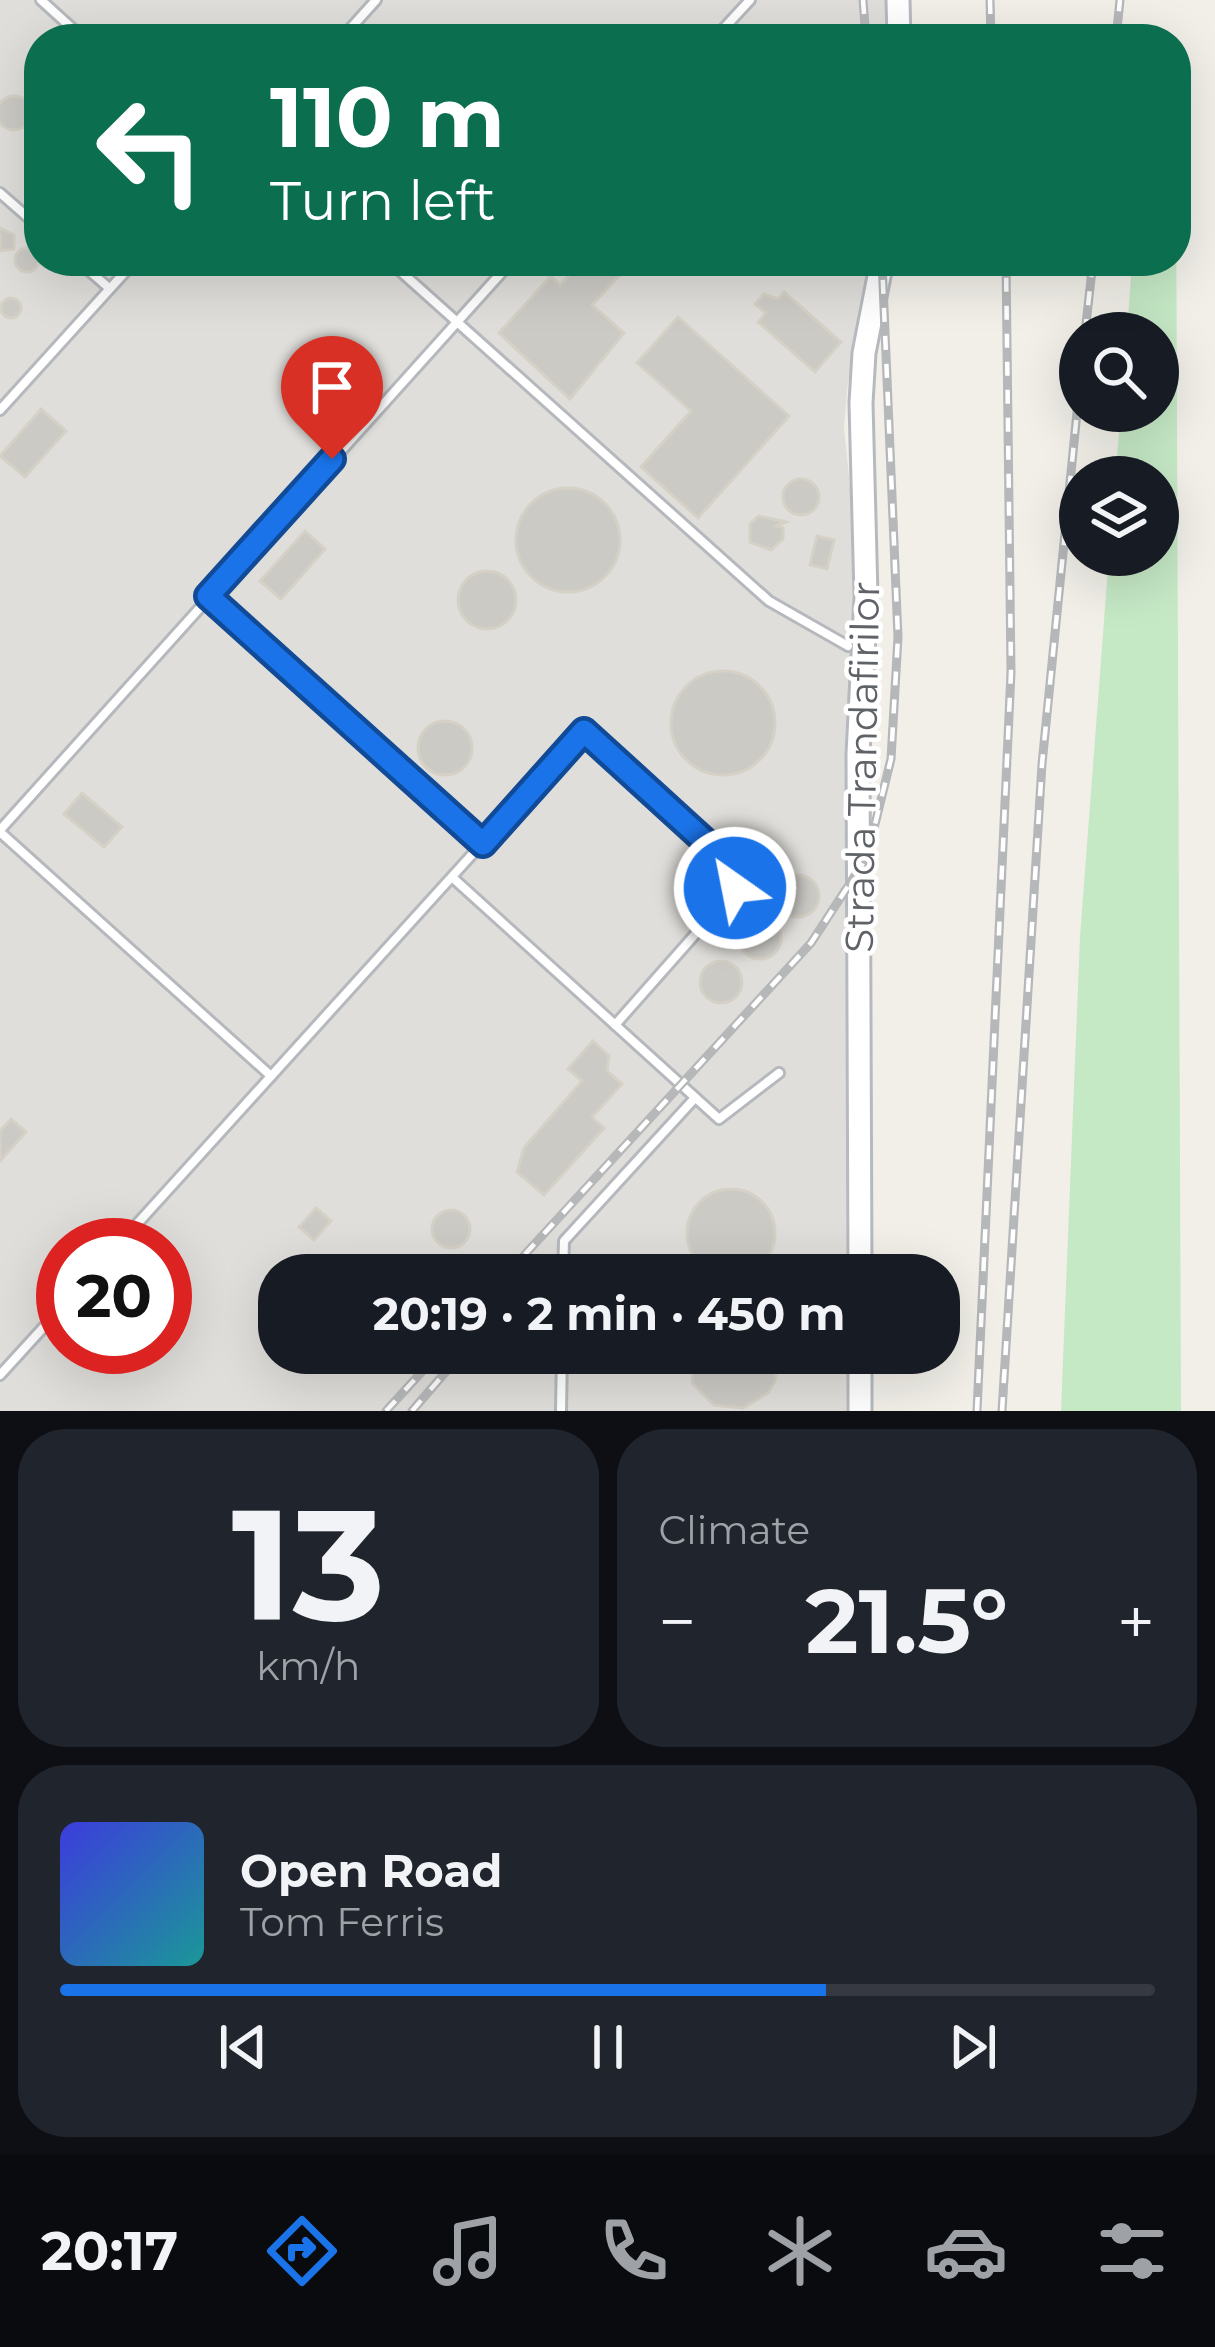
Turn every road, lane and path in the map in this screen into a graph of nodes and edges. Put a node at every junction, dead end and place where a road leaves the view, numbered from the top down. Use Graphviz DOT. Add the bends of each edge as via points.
graph roads {
  1 [pos="41,0"];
  2 [pos="376,0"];
  3 [pos="750,0"];
  4 [pos="67,24"];
  5 [pos="354,24"];
  6 [pos="728,24"];
  7 [pos="0,193"];
  8 [pos="24,214"];
  9 [pos="95,276"];
  10 [pos="120,276"];
  11 [pos="405,276"];
  12 [pos="498,276"];
  13 [pos="880,276"];
  14 [pos="109,288"];
  15 [pos="456,322"];
  16 [pos="0,410"];
  17 [pos="208,596"];
  18 [pos="848,646"];
  19 [pos="0,831"];
  20 [pos="483,844"];
  21 [pos="453,878"];
  22 [pos="615,1025"];
  23 [pos="779,1073"];
  24 [pos="271,1076"];
  25 [pos="694,1099"];
  26 [pos="142,1218"];
  27 [pos="564,1254"];
  28 [pos="860,1254"];
  29 [pos="36,1336"];
  30 [pos="562,1374"];
  31 [pos="860,1374"];
  32 [pos="0,1375"];
  33 [pos="561,1411"];
  34 [pos="860,1411"];
  1 -- 4 [label="lane"];
  2 -- 5 [label="lane"];
  3 -- 6 [label="lane"];
  7 -- 8 [label="lane"];
  9 -- 14 [label="lane"];
  10 -- 14 [label="lane"];
  11 -- 15 [label="lane"];
  12 -- 15 [label="lane"];
  13 -- 28 [label="main road, Strada Trandafirilor" via="861,404"];
  14 -- 16 [label="lane"];
  15 -- 17 [label="lane"];
  15 -- 18 [label="lane" via="769,601"];
  17 -- 19 [label="lane"];
  17 -- 20 [label="lane"];
  19 -- 24 [label="lane"];
  20 -- 21 [label="lane"];
  20 -- 22 [label="lane" via="584,731 731,865 730,896"];
  21 -- 22 [label="lane"];
  21 -- 24 [label="lane"];
  22 -- 25 [label="lane"];
  23 -- 25 [label="lane" via="719,1119"];
  24 -- 26 [label="lane"];
  25 -- 27 [label="lane" via="564,1241"];
  29 -- 32 [label="lane"];
  30 -- 33 [label="lane"];
  31 -- 34 [label="main road"];
}
